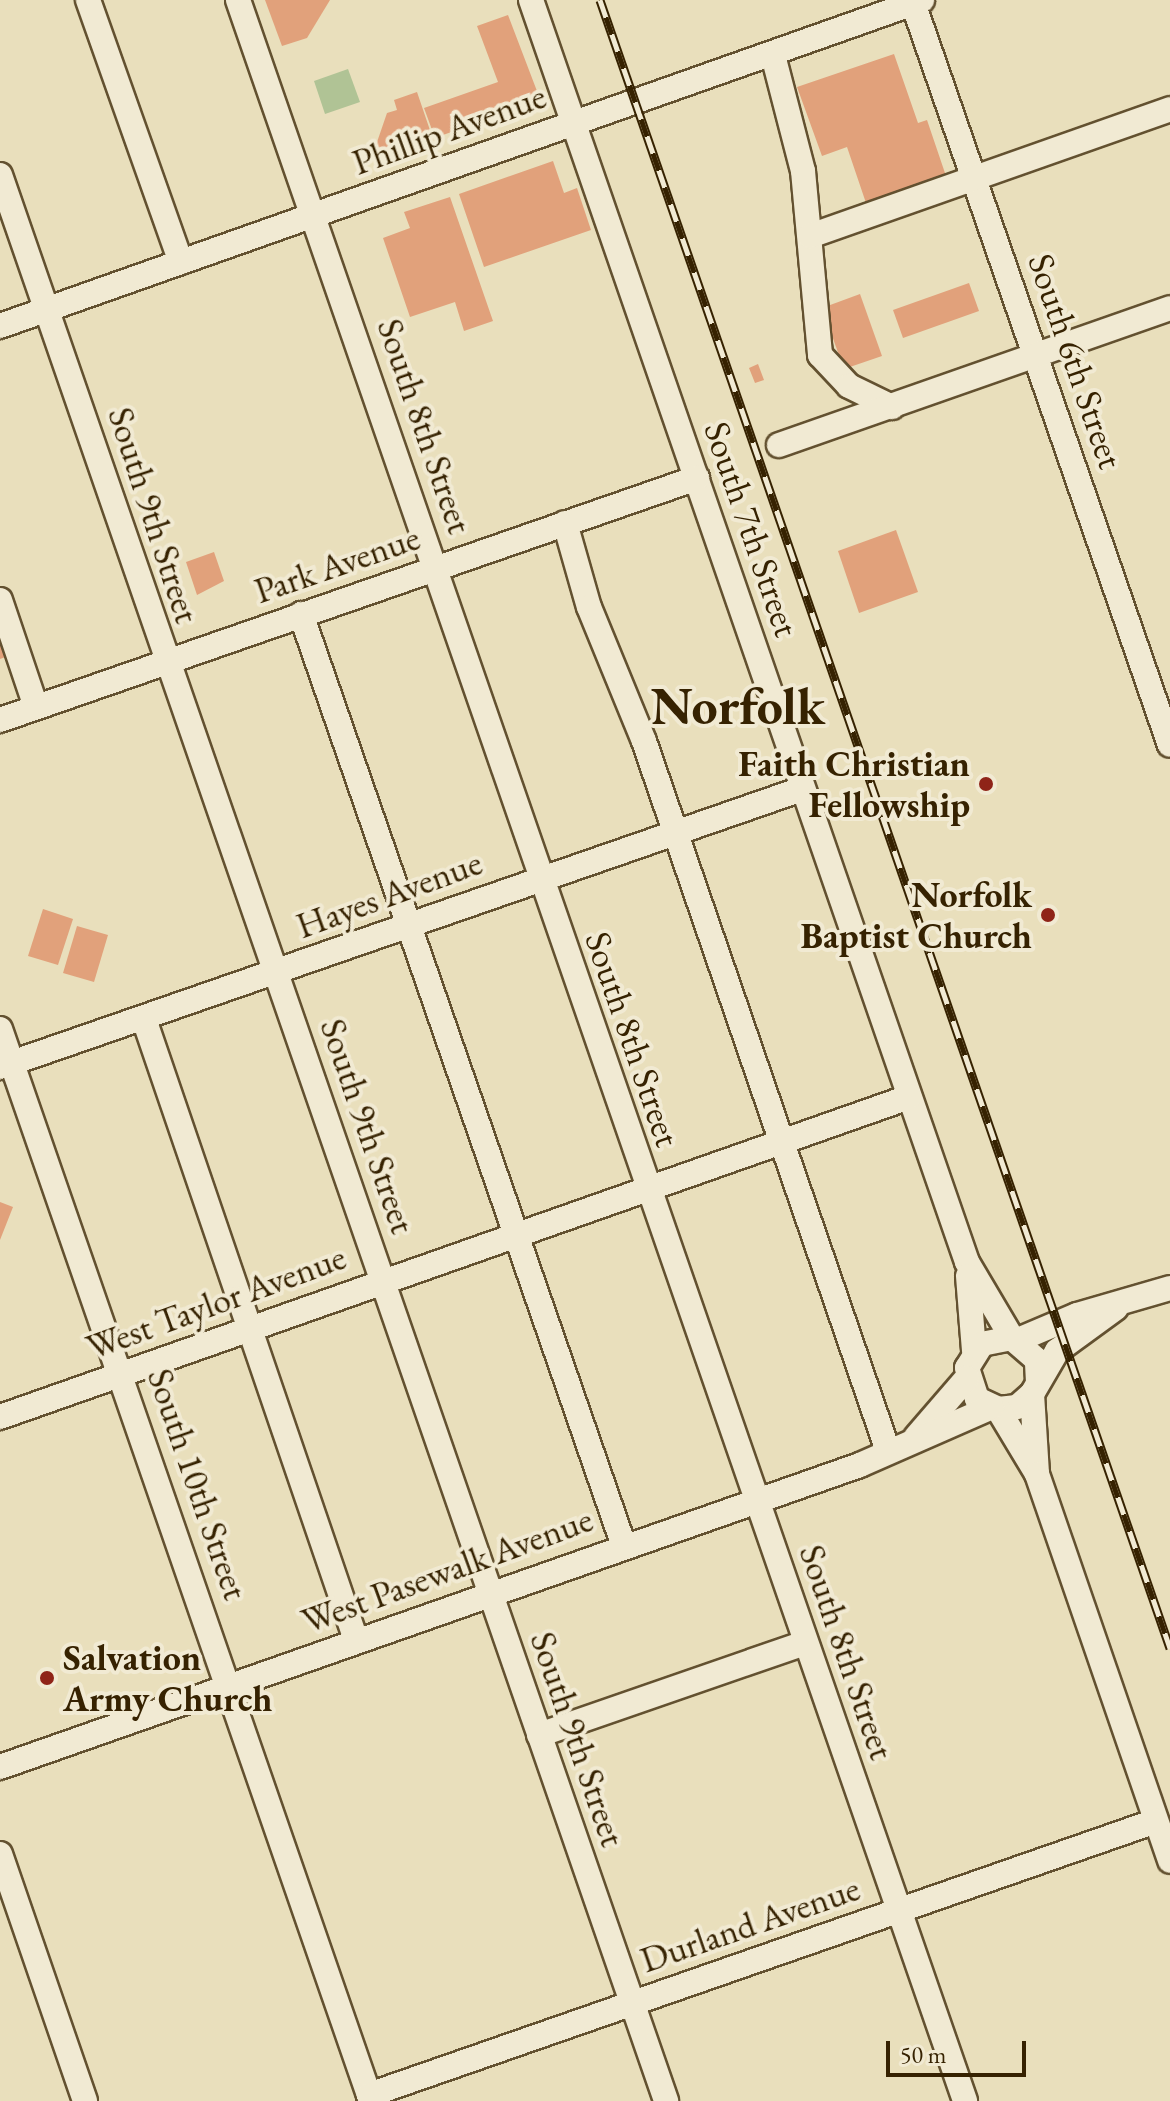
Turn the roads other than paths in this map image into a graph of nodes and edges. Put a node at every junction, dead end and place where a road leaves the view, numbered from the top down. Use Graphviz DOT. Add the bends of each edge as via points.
graph roads {
  1 [pos="88,0"];
  2 [pos="238,0"];
  3 [pos="531,0"];
  4 [pos="916,1"];
  5 [pos="773,55"];
  6 [pos="1170,109"];
  7 [pos="574,122"];
  8 [pos="0,175"];
  9 [pos="976,179"];
  10 [pos="314,215"];
  11 [pos="810,236"];
  12 [pos="181,262"];
  13 [pos="1170,308"];
  14 [pos="47,310"];
  15 [pos="0,326"];
  16 [pos="1036,356"];
  17 [pos="892,407"];
  18 [pos="779,445"];
  19 [pos="697,478"];
  20 [pos="565,523"];
  21 [pos="436,568"];
  22 [pos="0,600"];
  23 [pos="301,614"];
  24 [pos="165,661"];
  25 [pos="36,707"];
  26 [pos="0,720"];
  27 [pos="1170,745"];
  28 [pos="802,789"];
  29 [pos="673,834"];
  30 [pos="539,878"];
  31 [pos="408,925"];
  32 [pos="277,972"];
  33 [pos="144,1019"];
  34 [pos="0,1029"];
  35 [pos="6,1065"];
  36 [pos="909,1097"];
  37 [pos="780,1141"];
  38 [pos="647,1188"];
  39 [pos="514,1235"];
  40 [pos="967,1262"];
  41 [pos="382,1281"];
  42 [pos="1170,1288"];
  43 [pos="1116,1308"];
  44 [pos="247,1328"];
  45 [pos="1015,1339"];
  46 [pos="974,1351"];
  47 [pos="122,1375"];
  48 [pos="967,1378"];
  49 [pos="1035,1388"];
  50 [pos="995,1408"];
  51 [pos="0,1417"];
  52 [pos="916,1437"];
  53 [pos="888,1451"];
  54 [pos="1037,1474"];
  55 [pos="757,1499"];
  56 [pos="624,1546"];
  57 [pos="489,1593"];
  58 [pos="356,1640"];
  59 [pos="805,1643"];
  60 [pos="230,1686"];
  61 [pos="539,1735"];
  62 [pos="0,1767"];
  63 [pos="1156,1821"];
  64 [pos="0,1854"];
  65 [pos="1170,1861"];
  66 [pos="897,1911"];
  67 [pos="633,2004"];
  68 [pos="370,2098"];
  69 [pos="85,2101"];
  70 [pos="666,2101"];
  71 [pos="965,2101"];
  1 -- 12 [label="street"];
  2 -- 10 [label="street, South 8th Street"];
  3 -- 7 [label="street, South 7th Street"];
  4 -- 5 [label="street, Phillip Avenue"];
  4 -- 9 [label="street, South 6th Street"];
  5 -- 7 [label="street, Phillip Avenue"];
  5 -- 11 [label="street" via="803,171"];
  6 -- 9 [label="street"];
  7 -- 10 [label="street, Phillip Avenue"];
  7 -- 19 [label="street, South 7th Street"];
  8 -- 14 [label="street, South 9th Street"];
  9 -- 11 [label="street"];
  9 -- 16 [label="street, South 6th Street"];
  10 -- 12 [label="street, Phillip Avenue"];
  10 -- 21 [label="street, South 8th Street"];
  11 -- 17 [label="street" via="820,355 849,386"];
  12 -- 14 [label="street, Phillip Avenue"];
  13 -- 16 [label="street"];
  14 -- 15 [label="street, Phillip Avenue"];
  14 -- 24 [label="street, South 9th Street"];
  16 -- 17 [label="street"];
  16 -- 27 [label="street, South 6th Street"];
  17 -- 18 [label="street"];
  19 -- 20 [label="street, Park Avenue"];
  19 -- 28 [label="street, South 7th Street"];
  20 -- 21 [label="street, Park Avenue"];
  20 -- 29 [label="street" via="589,607 626,693"];
  21 -- 23 [label="street, Park Avenue"];
  21 -- 30 [label="street, South 8th Street"];
  22 -- 25 [label="street"];
  23 -- 24 [label="street, Park Avenue"];
  23 -- 31 [label="street"];
  24 -- 25 [label="street, Park Avenue"];
  24 -- 32 [label="street, South 9th Street"];
  25 -- 26 [label="street, Park Avenue"];
  28 -- 29 [label="street, Hayes Avenue"];
  28 -- 36 [label="street, South 7th Street"];
  29 -- 30 [label="street, Hayes Avenue"];
  29 -- 37 [label="street"];
  30 -- 31 [label="street, Hayes Avenue"];
  30 -- 38 [label="street, South 8th Street"];
  31 -- 32 [label="street, Hayes Avenue"];
  31 -- 39 [label="street"];
  32 -- 33 [label="street, Hayes Avenue"];
  32 -- 41 [label="street, South 9th Street"];
  33 -- 35 [label="street, Hayes Avenue"];
  33 -- 44 [label="street"];
  34 -- 35 [label="street, South 10th Street"];
  35 -- 47 [label="street, South 10th Street"];
  36 -- 37 [label="street, West Taylor Avenue"];
  36 -- 40 [label="street, South 7th Street"];
  37 -- 38 [label="street, West Taylor Avenue"];
  37 -- 53 [label="street"];
  38 -- 39 [label="street, West Taylor Avenue"];
  38 -- 55 [label="street, South 8th Street"];
  39 -- 41 [label="street, West Taylor Avenue"];
  39 -- 56 [label="street"];
  40 -- 45 [label="street, South 7th Street"];
  40 -- 46 [label="street, South 7th Street"];
  41 -- 44 [label="street, West Taylor Avenue"];
  41 -- 57 [label="street, South 9th Street"];
  42 -- 43 [label="street"];
  43 -- 45 [label="street" via="1077,1315"];
  43 -- 49 [label="street" via="1057,1351"];
  44 -- 47 [label="street, West Taylor Avenue"];
  44 -- 58 [label="street"];
  45 -- 46 [label="street" via="991,1339"];
  45 -- 49 [label="street" via="1037,1360"];
  46 -- 48 [label="street"];
  47 -- 51 [label="street, West Taylor Avenue"];
  47 -- 60 [label="street, South 10th Street"];
  48 -- 50 [label="street" via="977,1399"];
  48 -- 52 [label="street, West Pasewalk Avenue"];
  49 -- 50 [label="street" via="1017,1407"];
  49 -- 54 [label="street"];
  50 -- 52 [label="street, West Pasewalk Avenue"];
  50 -- 54 [label="street"];
  52 -- 53 [label="street, West Pasewalk Avenue"];
  53 -- 55 [label="street, West Pasewalk Avenue"];
  54 -- 63 [label="street"];
  55 -- 56 [label="street, West Pasewalk Avenue"];
  55 -- 59 [label="street, South 8th Street"];
  56 -- 57 [label="street, West Pasewalk Avenue"];
  57 -- 58 [label="street, West Pasewalk Avenue"];
  57 -- 61 [label="street, South 9th Street"];
  58 -- 60 [label="street, West Pasewalk Avenue"];
  59 -- 61 [label="street"];
  59 -- 66 [label="street, South 8th Street"];
  60 -- 62 [label="street, West Pasewalk Avenue"];
  60 -- 68 [label="street, South 10th Street"];
  61 -- 67 [label="street, South 9th Street"];
  63 -- 65 [label="street"];
  63 -- 66 [label="street, Durland Avenue"];
  64 -- 69 [label="street"];
  66 -- 67 [label="street, Durland Avenue"];
  66 -- 71 [label="street, South 8th Street"];
  67 -- 68 [label="street, Durland Avenue"];
  67 -- 70 [label="street, South 9th Street"];
}
